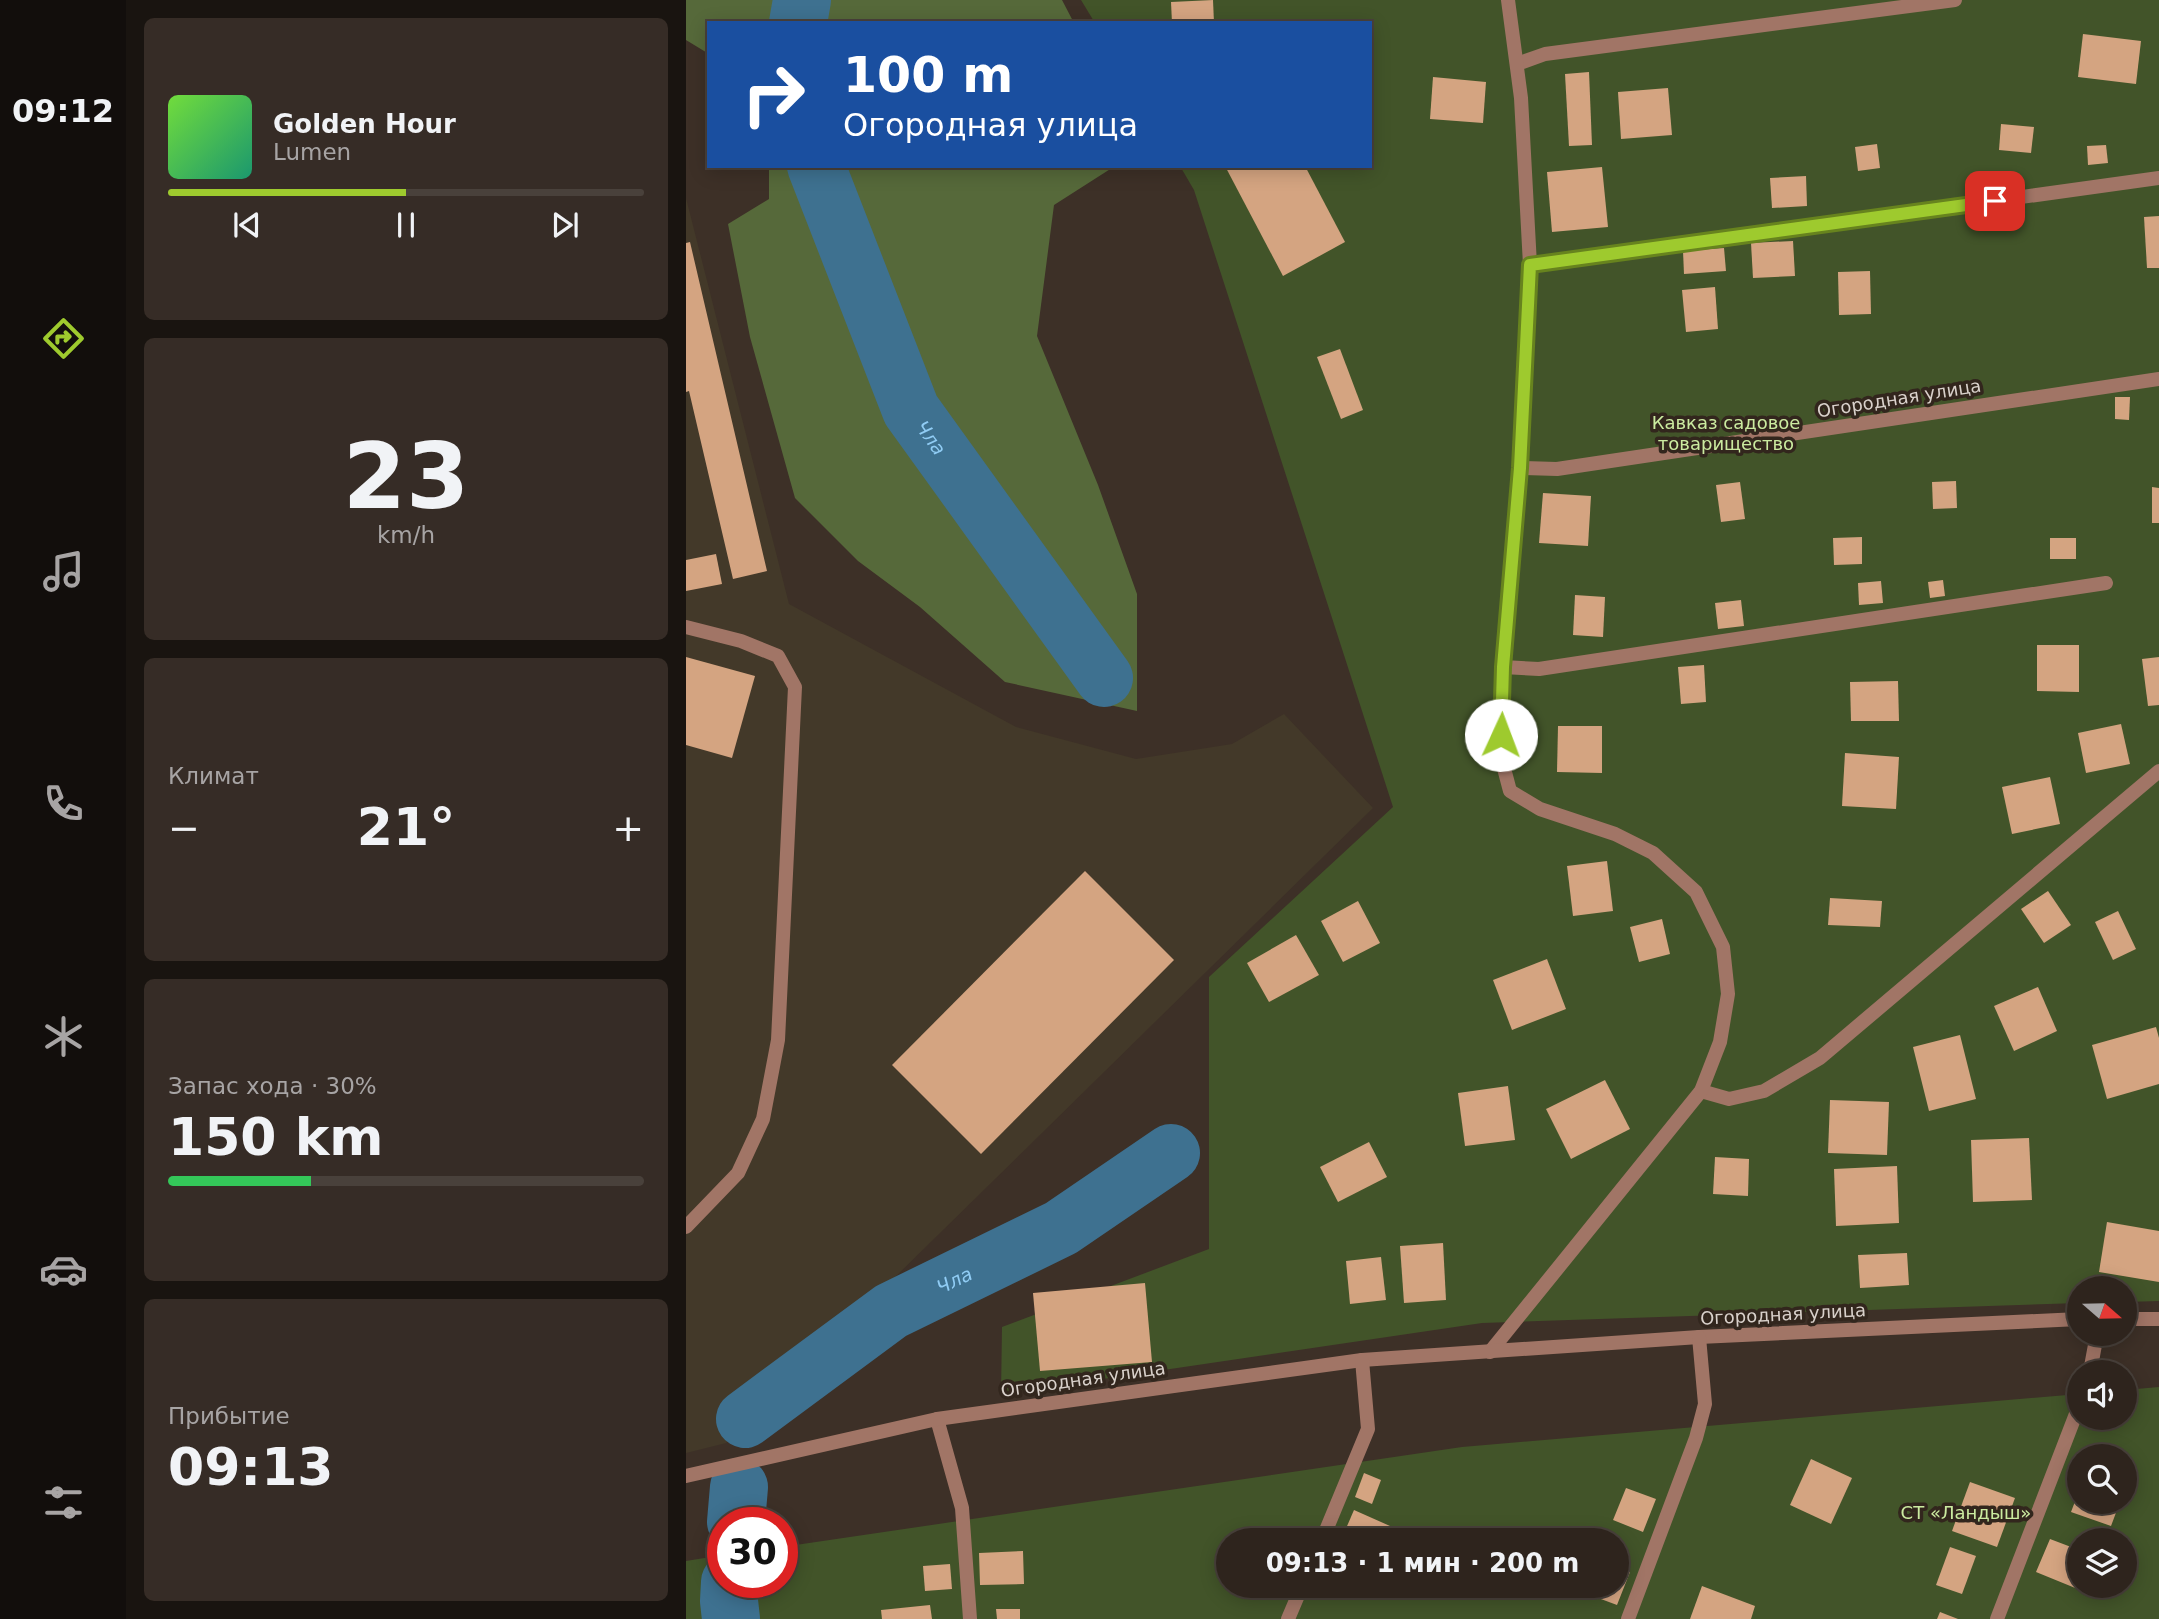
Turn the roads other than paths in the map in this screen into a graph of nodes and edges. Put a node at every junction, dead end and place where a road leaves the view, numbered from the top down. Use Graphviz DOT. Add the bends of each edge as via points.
graph roads {
  1 [pos="1507,0"];
  2 [pos="1955,0"];
  3 [pos="1517,64"];
  4 [pos="2159,178"];
  5 [pos="1530,265"];
  6 [pos="2159,379"];
  7 [pos="1520,468"];
  8 [pos="2106,583"];
  9 [pos="686,627"];
  10 [pos="1503,667"];
  11 [pos="2159,771"];
  12 [pos="1701,1091"];
  13 [pos="686,1227"];
  14 [pos="2137,1319"];
  15 [pos="2159,1319"];
  16 [pos="2067,1321"];
  17 [pos="1699,1337"];
  18 [pos="1490,1352"];
  19 [pos="1362,1360"];
  20 [pos="937,1419"];
  21 [pos="2070,1430"];
  22 [pos="686,1476"];
  23 [pos="1327,1528"];
  24 [pos="1297,1598"];
  25 [pos="970,1619"];
  26 [pos="1288,1619"];
  27 [pos="1628,1619"];
  28 [pos="1997,1619"];
  1 -- 3 [label="street"];
  2 -- 3 [label="street" via="1545,54"];
  3 -- 5 [label="street"];
  4 -- 5 [label="street"];
  5 -- 7 [label="street"];
  6 -- 7 [label="street, Огородная улица" via="1557,469"];
  7 -- 10 [label="street"];
  8 -- 10 [label="street" via="1539,669"];
  9 -- 13 [label="street" via="778,656 795,687 778,1040 763,1119 738,1173"];
  10 -- 12 [label="street" via="1501,757 1510,791 1540,809 1615,834 1653,853 1696,892 1723,947 1728,995 1720,1042"];
  11 -- 12 [label="street" via="1820,1058 1764,1091 1729,1099"];
  12 -- 18 [label="street"];
  14 -- 15 [label="street"];
  16 -- 17 [label="street, Огородная улица"];
  17 -- 18 [label="street, Огородная улица"];
  17 -- 27 [label="street" via="1704,1404 1699,1427"];
  18 -- 19 [label="street, Огородная улица"];
  19 -- 20 [label="street, Огородная улица"];
  19 -- 23 [label="street" via="1368,1429"];
  20 -- 22 [label="street, Огородная улица"];
  20 -- 25 [label="street" via="962,1508"];
  21 -- 28 [label="street"];
  24 -- 26 [label="street"];
}
